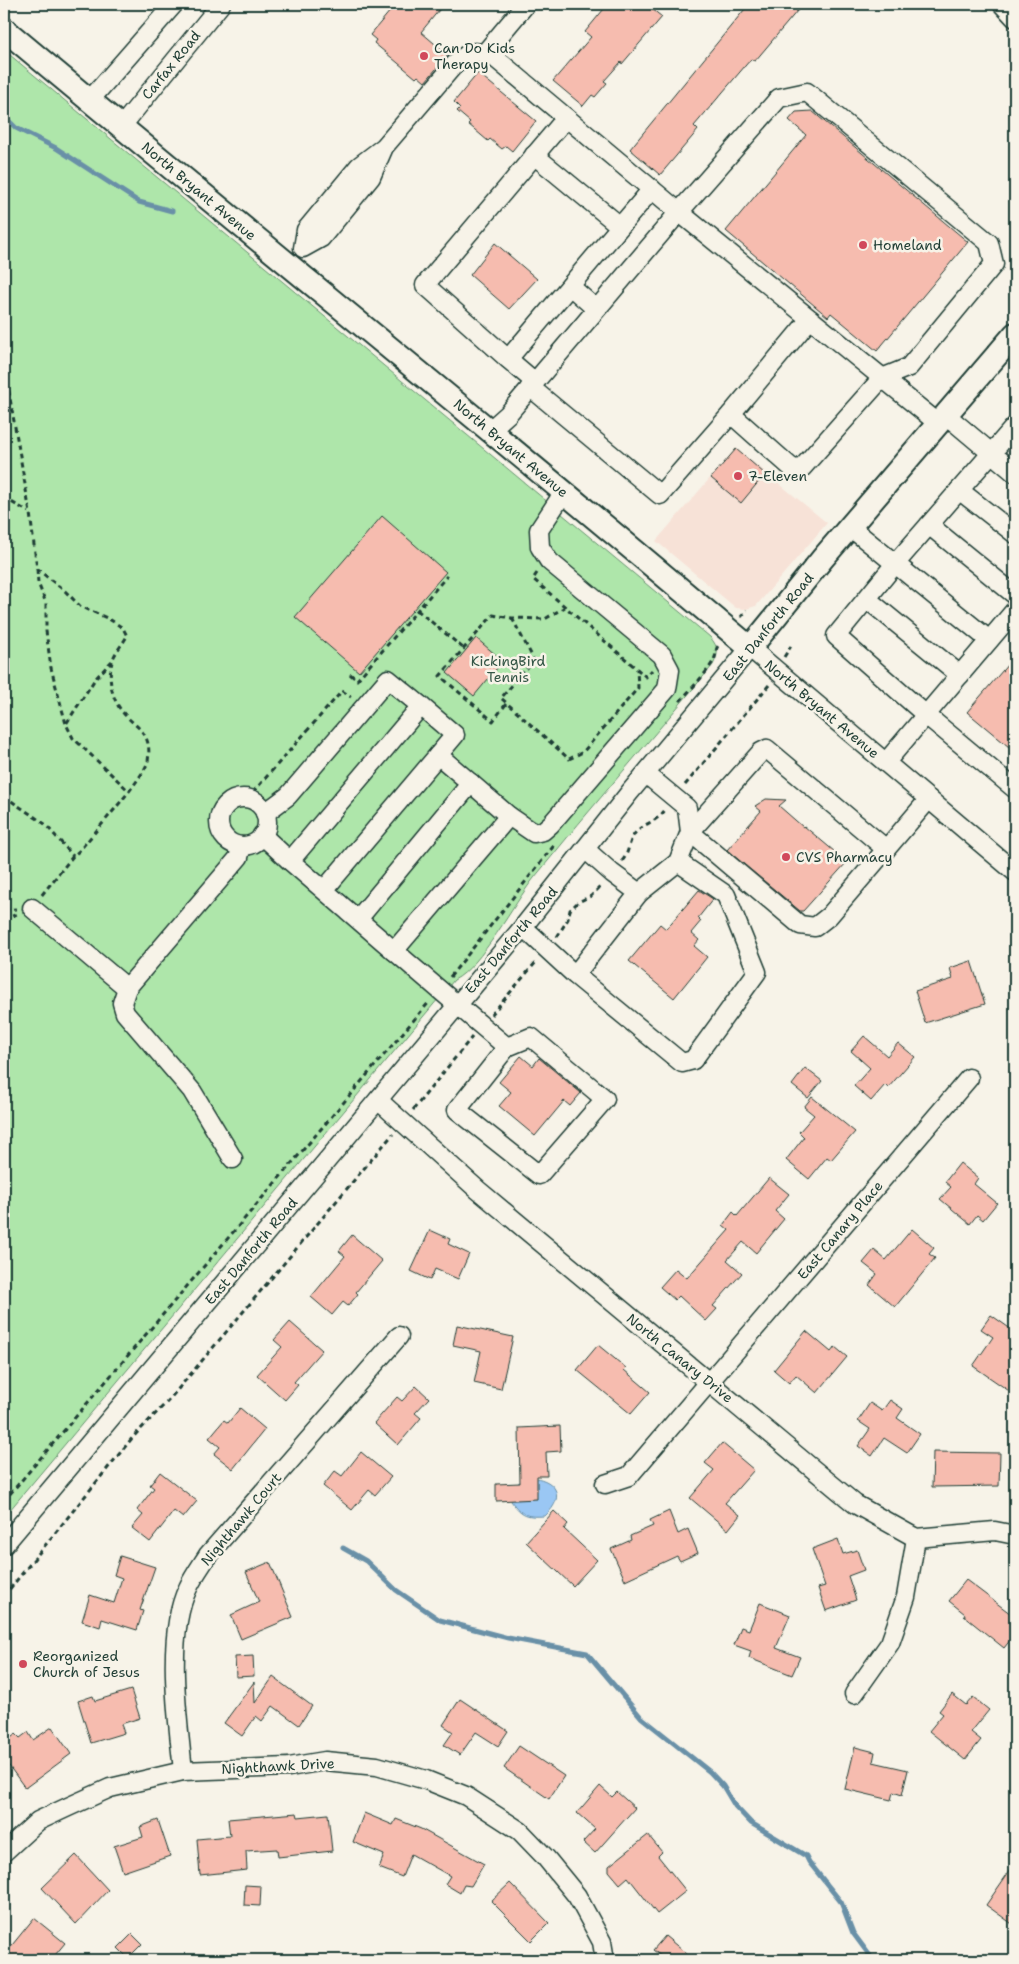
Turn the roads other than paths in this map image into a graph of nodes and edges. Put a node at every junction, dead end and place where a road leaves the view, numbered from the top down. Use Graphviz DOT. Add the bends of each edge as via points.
graph roads {
  1 [pos="174,4"];
  2 [pos="220,4"];
  3 [pos="526,4"];
  4 [pos="1002,4"];
  5 [pos="1015,18"];
  6 [pos="4,29"];
  7 [pos="484,54"];
  8 [pos="90,101"];
  9 [pos="566,118"];
  10 [pos="121,127"];
  11 [pos="534,155"];
  12 [pos="652,189"];
  13 [pos="679,212"];
  14 [pos="620,226"];
  15 [pos="287,265"];
  16 [pos="570,286"];
  17 [pos="596,309"];
  18 [pos="810,319"];
  19 [pos="1015,334"];
  20 [pos="508,359"];
  21 [pos="882,378"];
  22 [pos="533,384"];
  23 [pos="731,414"];
  24 [pos="942,420"];
  25 [pos="1015,426"];
  26 [pos="490,430"];
  27 [pos="990,452"];
  28 [pos="1015,473"];
  29 [pos="959,490"];
  30 [pos="564,492"];
  31 [pos="929,525"];
  32 [pos="850,527"];
  33 [pos="1015,534"];
  34 [pos="895,564"];
  35 [pos="1015,595"];
  36 [pos="867,599"];
  37 [pos="1015,610"];
  38 [pos="989,640"];
  39 [pos="750,648"];
  40 [pos="960,675"];
  41 [pos="421,706"];
  42 [pos="926,715"];
  43 [pos="438,756"];
  44 [pos="886,762"];
  45 [pos="646,774"];
  46 [pos="471,783"];
  47 [pos="1015,789"];
  48 [pos="929,799"];
  49 [pos="265,813"];
  50 [pos="509,816"];
  51 [pos="690,832"];
  52 [pos="262,835"];
  53 [pos="242,846"];
  54 [pos="585,849"];
  55 [pos="886,849"];
  56 [pos="290,861"];
  57 [pos="678,862"];
  58 [pos="1015,872"];
  59 [pos="324,890"];
  60 [pos="639,893"];
  61 [pos="32,908"];
  62 [pos="358,919"];
  63 [pos="522,927"];
  64 [pos="394,951"];
  65 [pos="575,975"];
  66 [pos="127,988"];
  67 [pos="457,1004"];
  68 [pos="507,1047"];
  69 [pos="969,1078"];
  70 [pos="378,1100"];
  71 [pos="233,1159"];
  72 [pos="399,1336"];
  73 [pos="709,1381"];
  74 [pos="605,1484"];
  75 [pos="1015,1534"];
  76 [pos="916,1538"];
  77 [pos="4,1545"];
  78 [pos="854,1694"];
  79 [pos="183,1771"];
  80 [pos="4,1852"];
  81 [pos="605,1960"];
  1 -- 8 [label="street"];
  2 -- 10 [label="street, Carfax Road"];
  3 -- 7 [label="street"];
  4 -- 5 [label="street"];
  6 -- 8 [label="main road, North Bryant Avenue"];
  7 -- 9 [label="street" via="496,58"];
  7 -- 15 [label="street" via="476,51 466,53 455,64 384,147 360,166 306,230 303,248"];
  8 -- 10 [label="main road, North Bryant Avenue"];
  9 -- 11 [label="street"];
  9 -- 12 [label="street"];
  10 -- 15 [label="main road, North Bryant Avenue"];
  11 -- 14 [label="street"];
  11 -- 20 [label="street" via="425,285"];
  12 -- 13 [label="street"];
  12 -- 14 [label="street"];
  13 -- 17 [label="street"];
  13 -- 18 [label="street"];
  13 -- 21 [label="street" via="779,98 807,92 989,243 994,264 909,367"];
  14 -- 16 [label="street"];
  15 -- 26 [label="main road, North Bryant Avenue"];
  16 -- 17 [label="street"];
  16 -- 20 [label="street"];
  17 -- 22 [label="street"];
  18 -- 21 [label="street"];
  18 -- 23 [label="street"];
  19 -- 24 [label="main road, East Danforth Road"];
  20 -- 22 [label="street"];
  21 -- 23 [label="street" via="802,468 793,468"];
  21 -- 24 [label="street"];
  22 -- 23 [label="street" via="660,495"];
  22 -- 26 [label="street"];
  24 -- 27 [label="street"];
  24 -- 32 [label="main road, East Danforth Road"];
  25 -- 27 [label="street"];
  26 -- 30 [label="main road, North Bryant Avenue"];
  27 -- 28 [label="street"];
  27 -- 29 [label="street"];
  29 -- 31 [label="street"];
  29 -- 33 [label="street"];
  30 -- 39 [label="main road, North Bryant Avenue"];
  30 -- 50 [label="street" via="539,530 540,547 549,561 670,670 667,689 543,831 534,833"];
  31 -- 34 [label="street"];
  31 -- 35 [label="street"];
  32 -- 34 [label="street"];
  32 -- 39 [label="main road, East Danforth Road"];
  34 -- 36 [label="street"];
  34 -- 38 [label="street"];
  36 -- 40 [label="street"];
  36 -- 42 [label="street" via="836,636"];
  37 -- 38 [label="street"];
  38 -- 40 [label="street"];
  39 -- 44 [label="street, North Bryant Avenue"];
  39 -- 45 [label="street, East Danforth Road"];
  40 -- 42 [label="street"];
  41 -- 43 [label="street" via="455,735"];
  41 -- 49 [label="street" via="388,679 288,796"];
  41 -- 56 [label="street"];
  42 -- 44 [label="street"];
  42 -- 47 [label="street"];
  43 -- 46 [label="street"];
  43 -- 59 [label="street"];
  44 -- 48 [label="street, North Bryant Avenue"];
  45 -- 51 [label="street" via="687,808"];
  45 -- 54 [label="street, East Danforth Road"];
  46 -- 50 [label="street"];
  46 -- 62 [label="street"];
  48 -- 55 [label="street"];
  48 -- 58 [label="street, North Bryant Avenue"];
  49 -- 52 [label="street" via="266,828"];
  49 -- 53 [label="street" via="248,799 226,805 219,827 234,844"];
  50 -- 64 [label="street"];
  51 -- 55 [label="street" via="800,925 815,927 829,916"];
  51 -- 55 [label="street" via="767,749"];
  51 -- 57 [label="street"];
  52 -- 53 [label="street" via="257,841"];
  52 -- 56 [label="street"];
  53 -- 66 [label="street" via="239,857"];
  54 -- 60 [label="street"];
  54 -- 63 [label="street, East Danforth Road"];
  56 -- 59 [label="street"];
  57 -- 60 [label="street"];
  57 -- 65 [label="street" via="726,895 757,972 693,1060 682,1063"];
  59 -- 62 [label="street"];
  60 -- 65 [label="street"];
  61 -- 66 [label="street"];
  62 -- 64 [label="street"];
  63 -- 65 [label="street"];
  63 -- 67 [label="street, East Danforth Road"];
  64 -- 67 [label="street"];
  66 -- 71 [label="street" via="122,1003 126,1013 192,1090"];
  67 -- 68 [label="street"];
  67 -- 70 [label="street, East Danforth Road"];
  68 -- 68 [label="street" via="457,1110 539,1175 605,1098 530,1037"];
  69 -- 73 [label="street, East Canary Place"];
  70 -- 73 [label="street, North Canary Drive" via="478,1190"];
  70 -- 77 [label="street, East Danforth Road"];
  72 -- 79 [label="street, Nighthawk Court" via="208,1555 187,1589 177,1624 175,1676"];
  73 -- 74 [label="street, East Canary Place" via="629,1476"];
  73 -- 76 [label="street, North Canary Drive" via="855,1504"];
  75 -- 76 [label="street" via="995,1531"];
  76 -- 78 [label="street" via="906,1597 890,1643"];
  79 -- 80 [label="street, Nighthawk Drive" via="110,1788 68,1807 38,1821"];
  79 -- 81 [label="street, Nighthawk Drive" via="289,1767 325,1761 377,1766 466,1796 520,1831 546,1858 577,1896 602,1942"];
}
